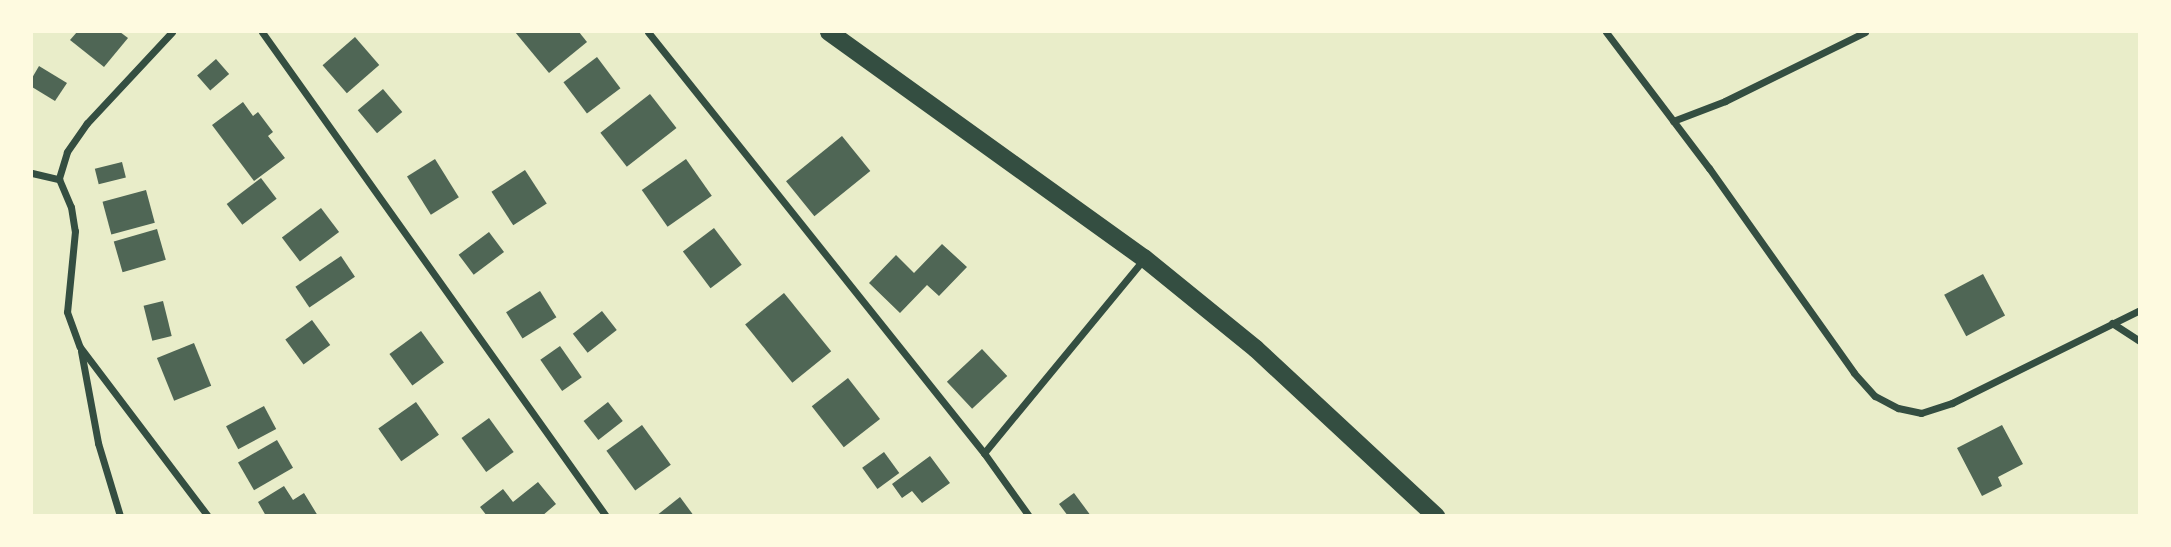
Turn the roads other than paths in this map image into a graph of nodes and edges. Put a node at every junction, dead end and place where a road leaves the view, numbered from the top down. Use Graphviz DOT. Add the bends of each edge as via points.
graph roads {
  1 [pos="172,32"];
  2 [pos="262,32"];
  3 [pos="648,32"];
  4 [pos="829,32"];
  5 [pos="1606,32"];
  6 [pos="1865,32"];
  7 [pos="1673,121"];
  8 [pos="32,173"];
  9 [pos="59,179"];
  10 [pos="1144,258"];
  11 [pos="2140,310"];
  12 [pos="2112,323"];
  13 [pos="2140,341"];
  14 [pos="80,347"];
  15 [pos="984,453"];
  16 [pos="120,516"];
  17 [pos="208,516"];
  18 [pos="606,516"];
  19 [pos="1029,516"];
  20 [pos="1436,516"];
  1 -- 9 [label="street" via="87,123 67,152"];
  2 -- 18 [label="street"];
  3 -- 15 [label="street"];
  4 -- 10 [label="main road"];
  5 -- 7 [label="street"];
  6 -- 7 [label="street"];
  7 -- 12 [label="street" via="1854,373 1875,396 1898,408 1921,413 1952,403"];
  8 -- 9 [label="street"];
  9 -- 14 [label="street" via="75,231 67,312"];
  10 -- 15 [label="street"];
  10 -- 20 [label="main road" via="1255,349"];
  11 -- 12 [label="street"];
  12 -- 13 [label="street"];
  14 -- 16 [label="street" via="98,443"];
  14 -- 17 [label="street"];
  15 -- 19 [label="street"];
}
